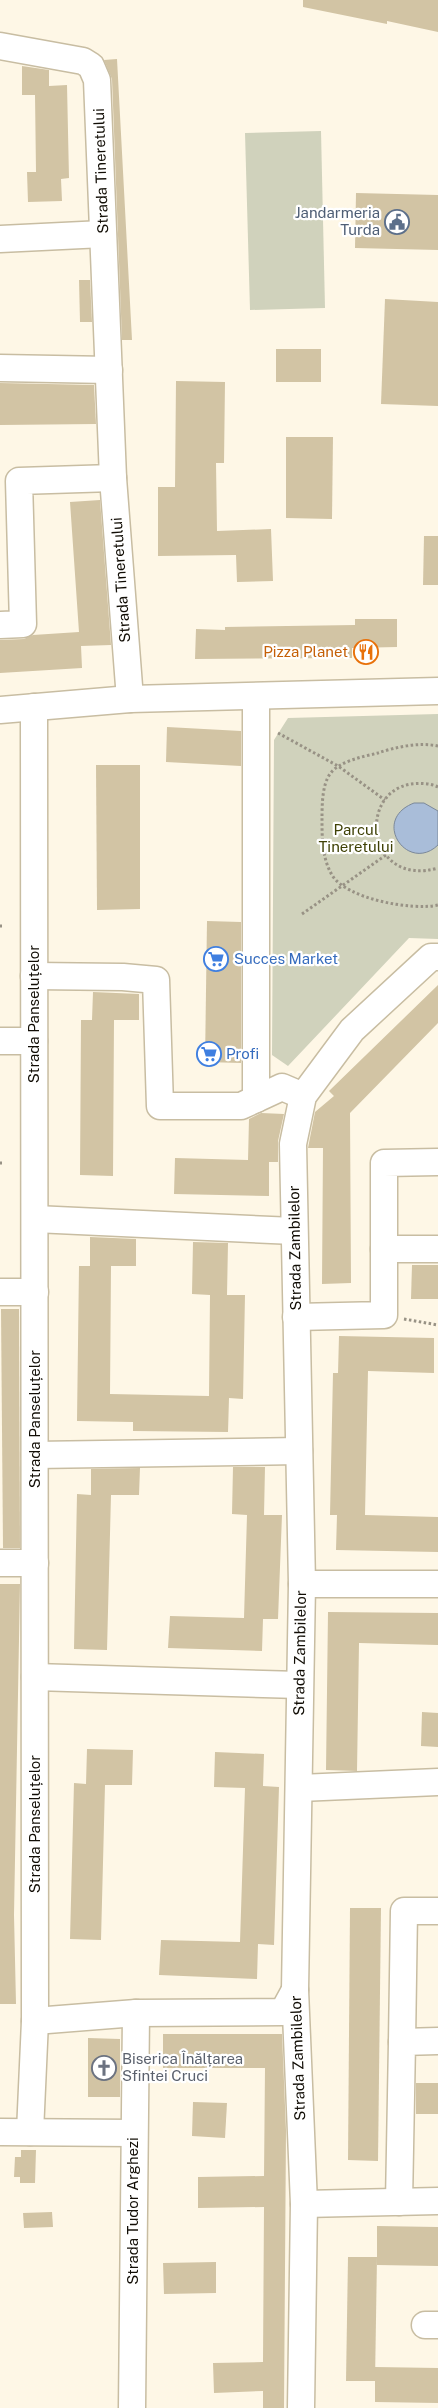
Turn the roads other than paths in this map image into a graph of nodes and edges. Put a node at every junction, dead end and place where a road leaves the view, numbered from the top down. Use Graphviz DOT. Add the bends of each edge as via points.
graph roads {
  1 [pos="0,46"];
  2 [pos="104,234"];
  3 [pos="0,238"];
  4 [pos="0,368"];
  5 [pos="109,370"];
  6 [pos="114,478"];
  7 [pos="0,625"];
  8 [pos="438,691"];
  9 [pos="130,699"];
  10 [pos="34,707"];
  11 [pos="256,709"];
  12 [pos="0,710"];
  13 [pos="438,957"];
  14 [pos="34,976"];
  15 [pos="0,1041"];
  16 [pos="34,1041"];
  17 [pos="303,1096"];
  18 [pos="256,1099"];
  19 [pos="438,1162"];
  20 [pos="34,1219"];
  21 [pos="294,1231"];
  22 [pos="384,1249"];
  23 [pos="438,1249"];
  24 [pos="0,1292"];
  25 [pos="34,1292"];
  26 [pos="296,1317"];
  27 [pos="299,1450"];
  28 [pos="34,1456"];
  29 [pos="0,1563"];
  30 [pos="34,1563"];
  31 [pos="302,1584"];
  32 [pos="438,1584"];
  33 [pos="35,1677"];
  34 [pos="299,1685"];
  35 [pos="438,1782"];
  36 [pos="300,1788"];
  37 [pos="438,1911"];
  38 [pos="295,1990"];
  39 [pos="136,2013"];
  40 [pos="35,2020"];
  41 [pos="402,2042"];
  42 [pos="438,2042"];
  43 [pos="0,2132"];
  44 [pos="30,2132"];
  45 [pos="133,2133"];
  46 [pos="438,2201"];
  47 [pos="399,2202"];
  48 [pos="304,2204"];
  49 [pos="132,2408"];
  50 [pos="301,2408"];
  1 -- 2 [label="street, Strada Tineretului" via="91,66 97,80"];
  2 -- 3 [label="street"];
  2 -- 5 [label="street, Strada Tineretului"];
  4 -- 5 [label="street"];
  5 -- 6 [label="street, Strada Tineretului"];
  6 -- 7 [label="street" via="19,481 23,624"];
  6 -- 9 [label="street, Strada Tineretului"];
  8 -- 11 [label="street"];
  9 -- 10 [label="street"];
  9 -- 11 [label="street"];
  10 -- 12 [label="street"];
  10 -- 14 [label="street, Strada Panseluțelor"];
  11 -- 18 [label="street"];
  13 -- 17 [label="street, Strada Zambilelor" via="431,957 352,1030"];
  14 -- 16 [label="street, Strada Panseluțelor"];
  14 -- 18 [label="street" via="156,980 160,1106 241,1106"];
  15 -- 16 [label="street"];
  16 -- 20 [label="street, Strada Panseluțelor"];
  17 -- 18 [label="street" via="282,1087"];
  17 -- 21 [label="street, Strada Zambilelor" via="293,1144"];
  19 -- 22 [label="street" via="384,1163"];
  20 -- 21 [label="street"];
  20 -- 25 [label="street, Strada Panseluțelor"];
  21 -- 26 [label="street, Strada Zambilelor"];
  22 -- 23 [label="street"];
  22 -- 26 [label="street" via="384,1315"];
  24 -- 25 [label="street"];
  25 -- 28 [label="street, Strada Panseluțelor"];
  26 -- 27 [label="street, Strada Zambilelor"];
  27 -- 28 [label="street"];
  27 -- 31 [label="street, Strada Zambilelor"];
  28 -- 30 [label="street, Strada Panseluțelor"];
  29 -- 30 [label="street"];
  30 -- 33 [label="street, Strada Panseluțelor"];
  31 -- 32 [label="street"];
  31 -- 34 [label="street, Strada Zambilelor"];
  33 -- 34 [label="street"];
  33 -- 40 [label="street, Strada Panseluțelor"];
  34 -- 36 [label="street, Strada Zambilelor"];
  35 -- 36 [label="street"];
  36 -- 38 [label="street, Strada Zambilelor"];
  37 -- 41 [label="street" via="404,1911"];
  38 -- 39 [label="street" via="283,2012"];
  38 -- 48 [label="street, Strada Zambilelor"];
  39 -- 40 [label="street"];
  39 -- 45 [label="street, Strada Tudor Arghezi"];
  40 -- 44 [label="street, Strada Panseluțelor"];
  41 -- 42 [label="street"];
  41 -- 47 [label="street"];
  43 -- 44 [label="street"];
  44 -- 45 [label="street"];
  45 -- 49 [label="street, Strada Tudor Arghezi"];
  46 -- 47 [label="street"];
  47 -- 48 [label="street"];
  48 -- 50 [label="street, Strada Zambilelor"];
}
